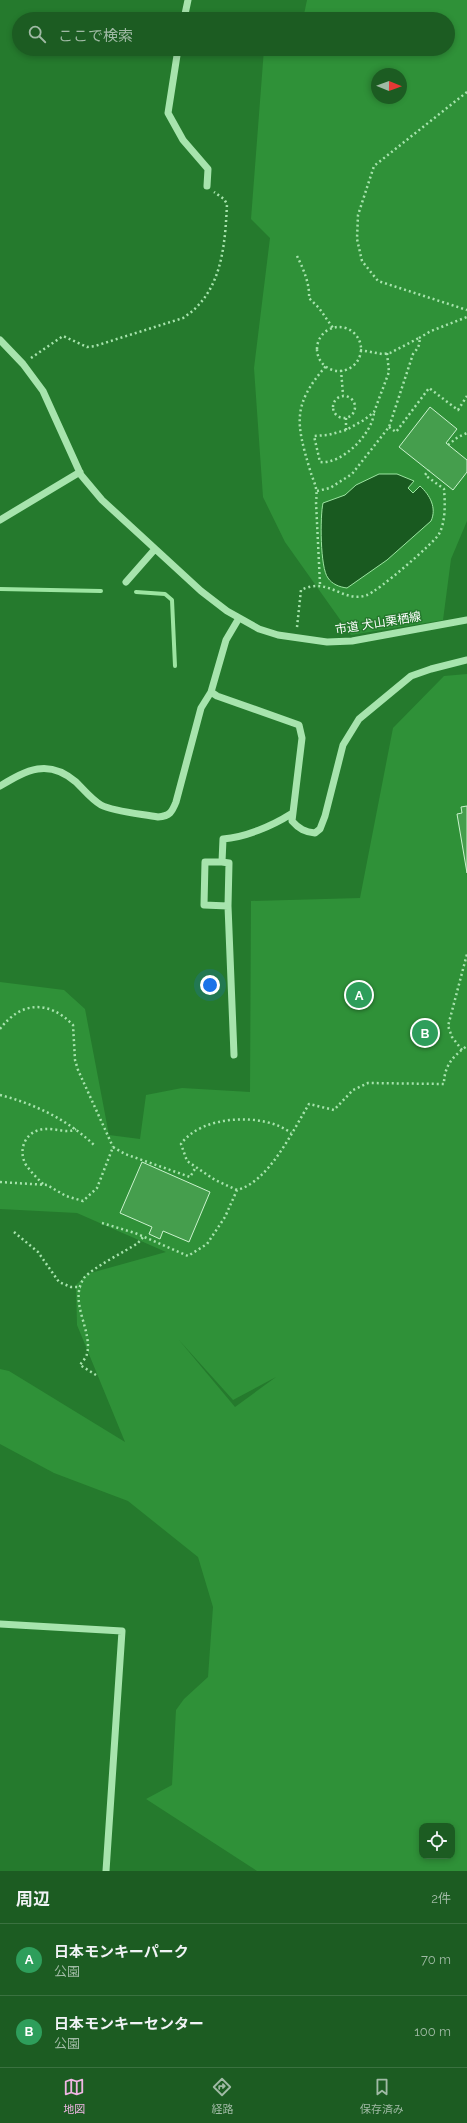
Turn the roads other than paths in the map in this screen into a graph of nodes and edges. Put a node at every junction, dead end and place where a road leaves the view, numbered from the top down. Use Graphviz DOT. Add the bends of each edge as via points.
graph roads {
  1 [pos="188,0"];
  2 [pos="185,12"];
  3 [pos="177,56"];
  4 [pos="207,186"];
  5 [pos="0,340"];
  6 [pos="80,472"];
  7 [pos="0,520"];
  8 [pos="155,549"];
  9 [pos="126,582"];
  10 [pos="239,618"];
  11 [pos="467,620"];
  12 [pos="467,660"];
  13 [pos="211,692"];
  14 [pos="0,786"];
  15 [pos="291,814"];
  16 [pos="222,862"];
  17 [pos="228,906"];
  18 [pos="234,1055"];
  19 [pos="0,1624"];
  20 [pos="106,1871"];
  1 -- 2 [label="street"];
  3 -- 4 [label="street" via="168,113 183,140 208,169"];
  5 -- 6 [label="street, 市道 犬山栗栖線" via="43,392"];
  6 -- 7 [label="street"];
  6 -- 8 [label="street, 市道 犬山栗栖線" via="102,500"];
  8 -- 9 [label="street"];
  8 -- 10 [label="street, 市道 犬山栗栖線" via="226,611"];
  10 -- 11 [label="street, 市道 犬山栗栖線" via="278,636 327,642 352,641"];
  10 -- 13 [label="street" via="226,640"];
  12 -- 15 [label="street" via="411,676 359,719 343,745 320,829 315,833 298,828 292,822"];
  13 -- 14 [label="street" via="201,708 176,802 172,812 166,816 158,817 109,808 99,804 71,778 48,769 38,768 26,772"];
  13 -- 15 [label="street" via="299,725 302,738"];
  15 -- 16 [label="street" via="252,832 223,839"];
  16 -- 17 [label="street" via="229,863"];
  16 -- 17 [label="street" via="205,862 204,905"];
  17 -- 18 [label="street"];
  19 -- 20 [label="street" via="122,1631"];
}
